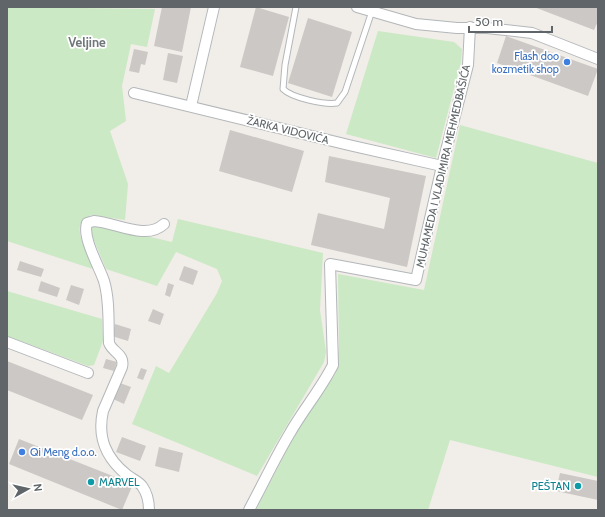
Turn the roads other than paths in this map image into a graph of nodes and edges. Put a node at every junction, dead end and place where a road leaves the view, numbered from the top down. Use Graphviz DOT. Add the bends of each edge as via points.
graph roads {
  1 [pos="214,7"];
  2 [pos="296,7"];
  3 [pos="364,9"];
  4 [pos="470,27"];
  5 [pos="598,59"];
  6 [pos="134,93"];
  7 [pos="191,106"];
  8 [pos="442,166"];
  9 [pos="164,224"];
  10 [pos="7,342"];
  11 [pos="88,373"];
  12 [pos="149,510"];
  13 [pos="249,510"];
  1 -- 7 [label="street"];
  2 -- 3 [label="lane" via="285,65 284,89 294,95 330,104 337,103 345,92"];
  3 -- 4 [label="street" via="416,24"];
  4 -- 5 [label="street" via="532,33"];
  4 -- 8 [label="street, MUHAMEDA I VLADIMIRA MEHMEDBAŠIĆA" via="468,65"];
  6 -- 7 [label="street, ŽARKA VIDOVIĆA"];
  7 -- 8 [label="street, ŽARKA VIDOVIĆA"];
  8 -- 13 [label="street, MUHAMEDA I VLADIMIRA MEHMEDBAŠIĆA" via="416,280 330,264 333,365 290,433"];
  9 -- 12 [label="street" via="160,228 146,232 94,221 88,223 86,228 87,239 106,289 109,343 122,360 122,367 102,419 106,450 120,469 141,485 148,499"];
  10 -- 11 [label="street"];
}
